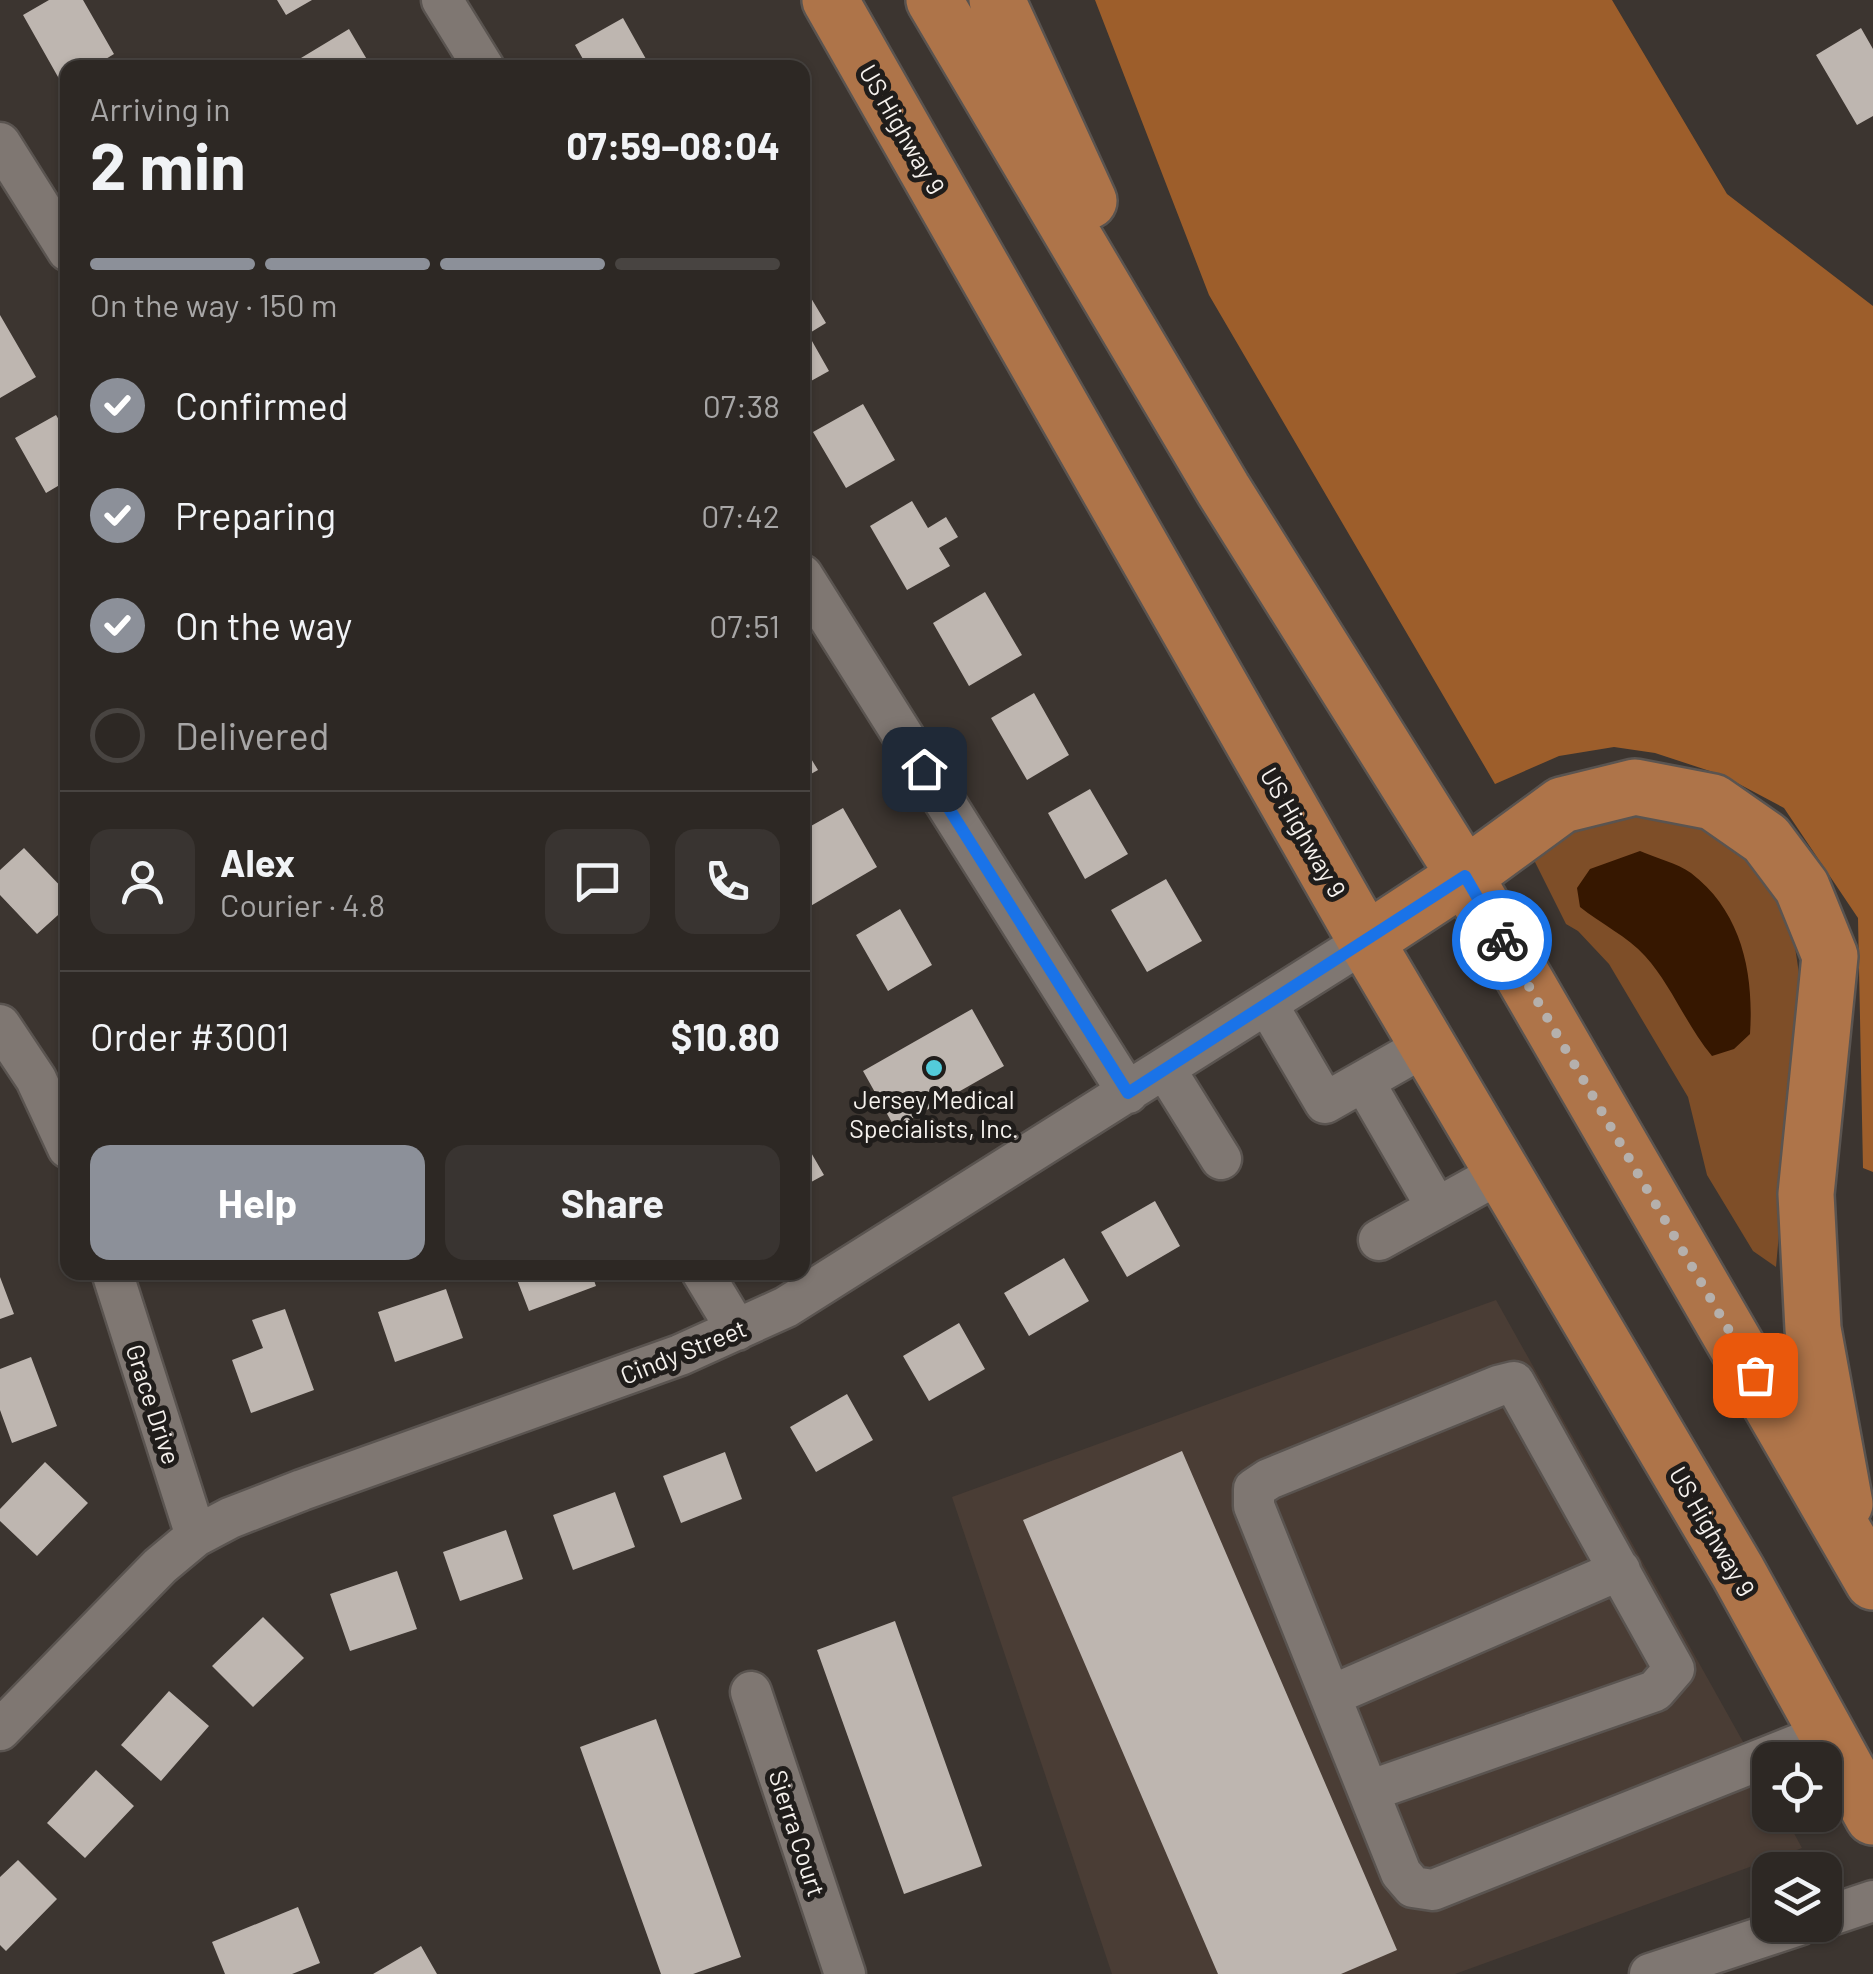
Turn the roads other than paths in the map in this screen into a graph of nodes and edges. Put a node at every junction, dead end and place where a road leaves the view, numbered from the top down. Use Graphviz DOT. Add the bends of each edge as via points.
graph roads {
  1 [pos="442,0"];
  2 [pos="830,0"];
  3 [pos="934,0"];
  4 [pos="997,0"];
  5 [pos="479,60"];
  6 [pos="0,143"];
  7 [pos="60,238"];
  8 [pos="1224,489"];
  9 [pos="810,588"];
  10 [pos="1465,876"];
  11 [pos="1366,941"];
  12 [pos="1267,1004"];
  13 [pos="0,1024"];
  14 [pos="1427,1045"];
  15 [pos="1165,1069"];
  16 [pos="1364,1082"];
  17 [pos="1128,1093"];
  18 [pos="60,1131"];
  19 [pos="1221,1159"];
  20 [pos="1502,1172"];
  21 [pos="1437,1208"];
  22 [pos="1378,1240"];
  23 [pos="115,1280"];
  24 [pos="707,1280"];
  25 [pos="737,1330"];
  26 [pos="196,1536"];
  27 [pos="1862,1562"];
  28 [pos="1620,1570"];
  29 [pos="751,1692"];
  30 [pos="1330,1696"];
  31 [pos="0,1730"];
  32 [pos="1827,1732"];
  33 [pos="1369,1792"];
  34 [pos="1873,1817"];
  35 [pos="1873,1901"];
  36 [pos="1842,1911"];
  37 [pos="1752,1941"];
  38 [pos="845,1974"];
  39 [pos="1650,1974"];
  1 -- 5 [label="street"];
  2 -- 11 [label="highway, US Highway 9"];
  3 -- 8 [label="highway"];
  4 -- 8 [label="highway"];
  6 -- 7 [label="street"];
  8 -- 10 [label="highway"];
  9 -- 17 [label="street"];
  10 -- 11 [label="highway"];
  10 -- 27 [label="highway"];
  10 -- 27 [label="highway" via="1562,805 1635,787 1713,802 1766,838 1802,887 1830,956 1806,1194 1813,1330"];
  11 -- 12 [label="street, Cindy Street"];
  11 -- 14 [label="highway, US Highway 9"];
  12 -- 15 [label="street, Cindy Street"];
  12 -- 16 [label="street" via="1325,1104"];
  13 -- 18 [label="street"];
  14 -- 16 [label="street"];
  14 -- 20 [label="highway, US Highway 9"];
  15 -- 17 [label="street, Cindy Street"];
  15 -- 19 [label="street"];
  16 -- 21 [label="street"];
  17 -- 25 [label="street, Cindy Street" via="819,1287"];
  20 -- 21 [label="street"];
  20 -- 32 [label="highway, US Highway 9"];
  21 -- 22 [label="street"];
  23 -- 26 [label="street, Grace Drive"];
  24 -- 25 [label="street"];
  25 -- 26 [label="street, Cindy Street" via="302,1490"];
  26 -- 31 [label="street, Cindy Street"];
  28 -- 30 [label="street"];
  28 -- 30 [label="street" via="1514,1382 1270,1480 1254,1490 1254,1506"];
  28 -- 33 [label="street" via="1674,1668 1655,1691"];
  29 -- 38 [label="street, Sierra Court"];
  30 -- 33 [label="street"];
  32 -- 33 [label="street" via="1433,1890 1413,1888 1401,1872"];
  32 -- 34 [label="highway, US Highway 9"];
  35 -- 36 [label="street"];
  37 -- 39 [label="street"];
}
